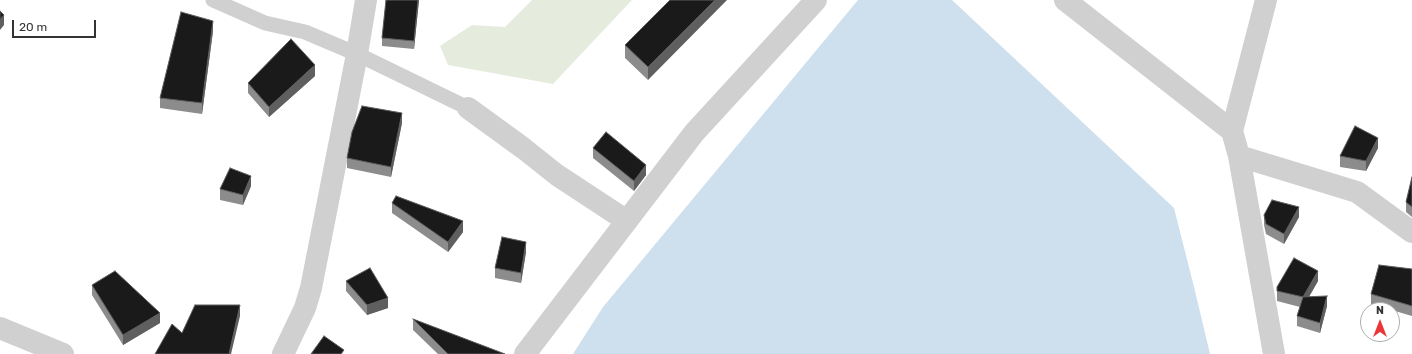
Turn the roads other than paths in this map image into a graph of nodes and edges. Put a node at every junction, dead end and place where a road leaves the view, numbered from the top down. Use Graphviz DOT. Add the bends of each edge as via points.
graph roads {
  1 [pos="213,0"];
  2 [pos="366,0"];
  3 [pos="816,0"];
  4 [pos="1065,0"];
  5 [pos="1266,0"];
  6 [pos="357,54"];
  7 [pos="468,108"];
  8 [pos="1232,131"];
  9 [pos="1239,156"];
  10 [pos="627,221"];
  11 [pos="1412,232"];
  12 [pos="0,328"];
  13 [pos="63,354"];
  14 [pos="282,354"];
  15 [pos="525,354"];
  16 [pos="1274,354"];
  1 -- 6 [label="lane" via="265,23 305,32"];
  2 -- 6 [label="street"];
  3 -- 10 [label="street" via="694,133"];
  4 -- 8 [label="street"];
  5 -- 8 [label="street"];
  6 -- 7 [label="lane"];
  6 -- 14 [label="street" via="310,288 305,308"];
  7 -- 10 [label="street" via="557,175"];
  8 -- 9 [label="street"];
  9 -- 11 [label="street" via="1357,192"];
  9 -- 16 [label="street"];
  10 -- 15 [label="street"];
  12 -- 13 [label="street"];
}
